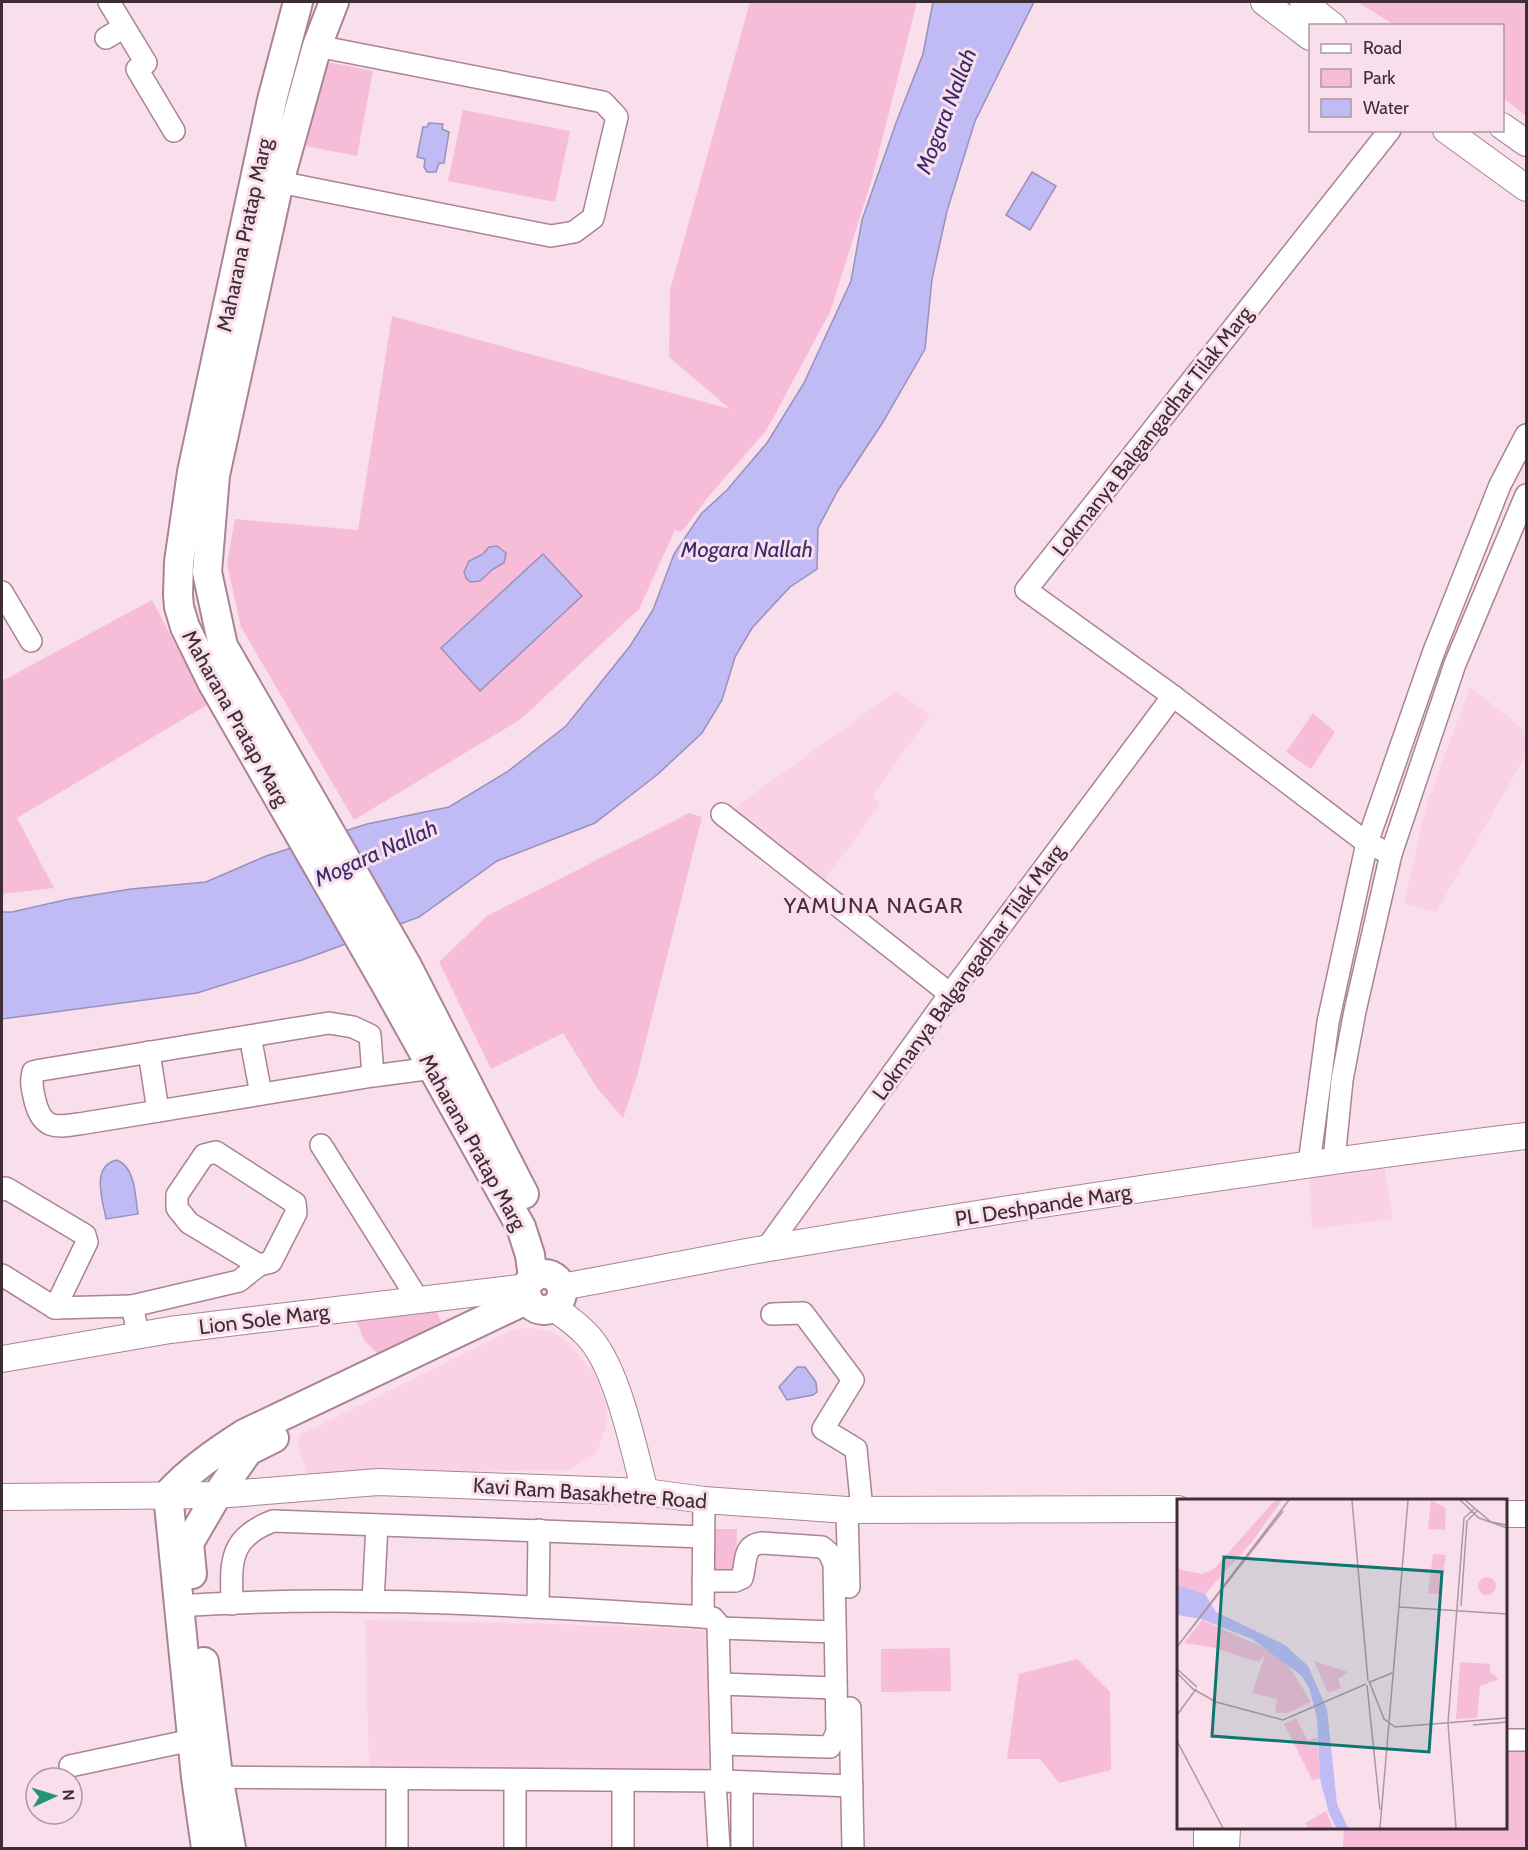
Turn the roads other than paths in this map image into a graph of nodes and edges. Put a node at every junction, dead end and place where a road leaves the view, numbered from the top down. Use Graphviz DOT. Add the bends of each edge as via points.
graph roads {
  1 [pos="109,2"];
  2 [pos="298,2"];
  3 [pos="334,2"];
  4 [pos="1264,2"];
  5 [pos="1303,2"];
  6 [pos="1330,24"];
  7 [pos="1309,36"];
  8 [pos="318,46"];
  9 [pos="1504,127"];
  10 [pos="174,131"];
  11 [pos="1388,132"];
  12 [pos="1449,132"];
  13 [pos="1527,143"];
  14 [pos="279,182"];
  15 [pos="1527,188"];
  16 [pos="1527,435"];
  17 [pos="203,474"];
  18 [pos="1527,495"];
  19 [pos="2,592"];
  20 [pos="31,641"];
  21 [pos="1173,696"];
  22 [pos="722,814"];
  23 [pos="1368,843"];
  24 [pos="1391,855"];
  25 [pos="396,975"];
  26 [pos="950,994"];
  27 [pos="250,1036"];
  28 [pos="149,1052"];
  29 [pos="433,1068"];
  30 [pos="373,1076"];
  31 [pos="261,1094"];
  32 [pos="158,1111"];
  33 [pos="1527,1136"];
  34 [pos="321,1145"];
  35 [pos="1334,1160"];
  36 [pos="1309,1164"];
  37 [pos="2,1190"];
  38 [pos="766,1249"];
  39 [pos="259,1265"];
  40 [pos="2,1275"];
  41 [pos="541,1291"];
  42 [pos="419,1300"];
  43 [pos="132,1306"];
  44 [pos="55,1308"];
  45 [pos="772,1314"];
  46 [pos="139,1337"];
  47 [pos="2,1359"];
  48 [pos="645,1492"];
  49 [pos="168,1494"];
  50 [pos="217,1495"];
  51 [pos="2,1497"];
  52 [pos="704,1500"];
  53 [pos="1177,1509"];
  54 [pos="855,1510"];
  55 [pos="1507,1514"];
  56 [pos="1527,1514"];
  57 [pos="377,1525"];
  58 [pos="539,1530"];
  59 [pos="703,1537"];
  60 [pos="703,1581"];
  61 [pos="373,1601"];
  62 [pos="232,1604"];
  63 [pos="188,1606"];
  64 [pos="538,1606"];
  65 [pos="710,1622"];
  66 [pos="835,1632"];
  67 [pos="720,1684"];
  68 [pos="836,1688"];
  69 [pos="192,1740"];
  70 [pos="1507,1740"];
  71 [pos="1527,1740"];
  72 [pos="721,1744"];
  73 [pos="70,1766"];
  74 [pos="207,1777"];
  75 [pos="397,1779"];
  76 [pos="515,1780"];
  77 [pos="623,1781"];
  78 [pos="726,1782"];
  79 [pos="852,1786"];
  80 [pos="1207,1829"];
  81 [pos="1227,1829"];
  82 [pos="206,1848"];
  83 [pos="231,1848"];
  84 [pos="397,1848"];
  85 [pos="515,1848"];
  86 [pos="622,1848"];
  87 [pos="718,1848"];
  88 [pos="742,1848"];
  89 [pos="853,1848"];
  90 [pos="1206,1848"];
  91 [pos="1226,1848"];
  1 -- 10 [label="street" via="115,32 146,63 136,69"];
  2 -- 17 [label="main road, Maharana Pratap Marg" via="272,100"];
  3 -- 8 [label="main road, Maharana Pratap Marg"];
  4 -- 7 [label="street"];
  5 -- 6 [label="street"];
  8 -- 14 [label="main road, Maharana Pratap Marg"];
  8 -- 14 [label="street" via="603,102 617,117 593,219 574,232 551,236"];
  9 -- 13 [label="street"];
  11 -- 21 [label="street, Lokmanya Balgangadhar Tilak Marg" via="1026,590"];
  12 -- 15 [label="street"];
  14 -- 17 [label="main road, Maharana Pratap Marg"];
  16 -- 23 [label="street" via="1500,485 1434,651"];
  17 -- 25 [label="main road, Maharana Pratap Marg" via="179,562 178,595 185,627 207,672 298,805"];
  18 -- 24 [label="street" via="1455,664"];
  19 -- 20 [label="street"];
  21 -- 23 [label="street, Lokmanya Balgangadhar Tilak Marg"];
  21 -- 26 [label="street, Lokmanya Balgangadhar Tilak Marg"];
  22 -- 26 [label="street"];
  23 -- 24 [label="street, Lokmanya Balgangadhar Tilak Marg"];
  23 -- 36 [label="street" via="1328,1022"];
  24 -- 35 [label="street" via="1342,1080"];
  25 -- 29 [label="main road, Maharana Pratap Marg"];
  25 -- 41 [label="main road, Maharana Pratap Marg" via="537,1219 548,1260"];
  26 -- 38 [label="street, Lokmanya Balgangadhar Tilak Marg"];
  27 -- 28 [label="street"];
  27 -- 30 [label="street" via="329,1023 352,1027 370,1035"];
  27 -- 31 [label="street"];
  28 -- 32 [label="street"];
  28 -- 32 [label="street" via="41,1070 33,1072 31,1081 39,1115 54,1125"];
  29 -- 30 [label="street"];
  29 -- 41 [label="main road, Maharana Pratap Marg" via="521,1227"];
  30 -- 31 [label="street"];
  31 -- 32 [label="street"];
  33 -- 35 [label="street, PL Deshpande Marg"];
  34 -- 42 [label="street"];
  35 -- 36 [label="street, PL Deshpande Marg"];
  36 -- 38 [label="street, PL Deshpande Marg"];
  37 -- 44 [label="street" via="6,1188 85,1235 87,1242"];
  38 -- 41 [label="street, PL Deshpande Marg"];
  39 -- 39 [label="street" via="271,1262 296,1213 295,1203 216,1152 204,1155 177,1195 177,1208 189,1223"];
  39 -- 43 [label="street" via="239,1281"];
  40 -- 44 [label="street"];
  41 -- 42 [label="street, Lion Sole Marg"];
  41 -- 48 [label="street" via="588,1335 608,1367"];
  41 -- 49 [label="main road" via="244,1434 184,1477"];
  41 -- 50 [label="main road" via="508,1320 248,1451"];
  42 -- 46 [label="street, Lion Sole Marg"];
  43 -- 44 [label="street"];
  43 -- 46 [label="street"];
  45 -- 54 [label="street" via="803,1313 854,1380 823,1429 856,1449"];
  46 -- 47 [label="street, Lion Sole Marg"];
  48 -- 50 [label="street, Kavi Ram Basakhetre Road" via="378,1482"];
  48 -- 52 [label="street, Kavi Ram Basakhetre Road"];
  49 -- 50 [label="street, Kavi Ram Basakhetre Road"];
  49 -- 51 [label="street, Kavi Ram Basakhetre Road"];
  49 -- 63 [label="main road"];
  50 -- 63 [label="main road" via="189,1543"];
  52 -- 54 [label="street, Kavi Ram Basakhetre Road"];
  52 -- 59 [label="street"];
  53 -- 54 [label="street, Kavi Ram Basakhetre Road"];
  54 -- 79 [label="street"];
  55 -- 56 [label="street"];
  57 -- 58 [label="street"];
  57 -- 61 [label="street"];
  57 -- 62 [label="street" via="273,1521 265,1524 233,1554"];
  58 -- 59 [label="street"];
  58 -- 64 [label="street"];
  59 -- 60 [label="street"];
  60 -- 65 [label="street"];
  60 -- 66 [label="street" via="742,1578 753,1544 822,1547 834,1564"];
  61 -- 62 [label="street"];
  61 -- 64 [label="street"];
  62 -- 63 [label="street"];
  63 -- 69 [label="main road"];
  63 -- 74 [label="main road"];
  64 -- 65 [label="street"];
  65 -- 66 [label="street"];
  65 -- 67 [label="street"];
  66 -- 68 [label="street"];
  67 -- 68 [label="street"];
  67 -- 72 [label="street"];
  68 -- 72 [label="street" via="837,1732 830,1747"];
  69 -- 73 [label="street"];
  69 -- 74 [label="main road"];
  70 -- 71 [label="street"];
  72 -- 78 [label="street"];
  74 -- 75 [label="street"];
  74 -- 82 [label="main road"];
  74 -- 83 [label="main road"];
  75 -- 76 [label="street"];
  75 -- 84 [label="street"];
  76 -- 77 [label="street"];
  76 -- 85 [label="street"];
  77 -- 78 [label="street"];
  77 -- 86 [label="street"];
  78 -- 79 [label="street"];
  78 -- 87 [label="street"];
  78 -- 88 [label="street"];
  79 -- 89 [label="street"];
  80 -- 90 [label="street"];
  81 -- 91 [label="street"];
}
